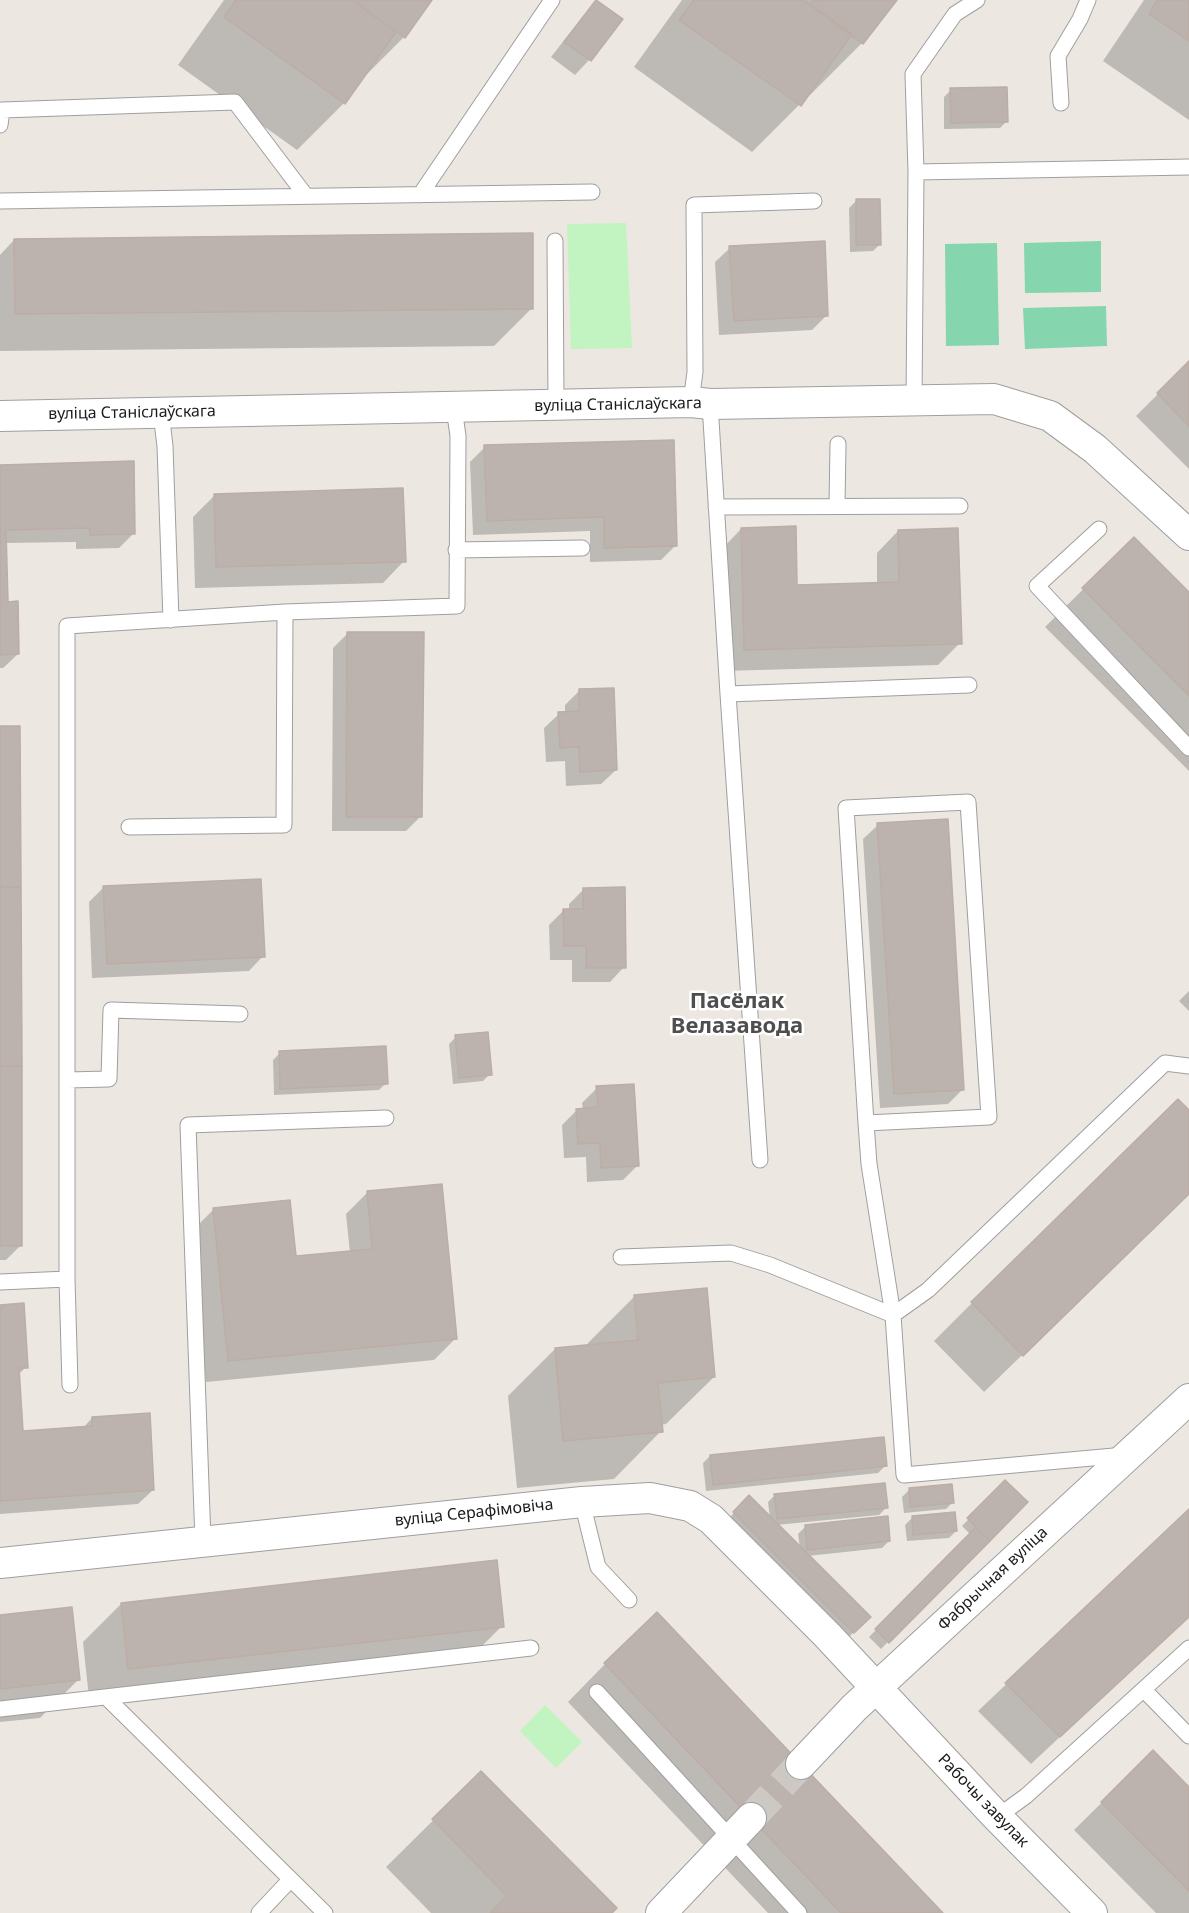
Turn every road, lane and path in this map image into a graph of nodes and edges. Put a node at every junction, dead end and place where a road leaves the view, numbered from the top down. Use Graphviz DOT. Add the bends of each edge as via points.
graph roads {
  1 [pos="552,0"];
  2 [pos="977,0"];
  3 [pos="1088,0"];
  4 [pos="1061,103"];
  5 [pos="0,124"];
  6 [pos="1189,167"];
  7 [pos="916,172"];
  8 [pos="592,192"];
  9 [pos="420,195"];
  10 [pos="306,196"];
  11 [pos="0,201"];
  12 [pos="814,201"];
  13 [pos="555,241"];
  14 [pos="914,400"];
  15 [pos="701,403"];
  16 [pos="556,406"];
  17 [pos="454,408"];
  18 [pos="161,413"];
  19 [pos="0,416"];
  20 [pos="838,444"];
  21 [pos="837,506"];
  22 [pos="960,506"];
  23 [pos="716,507"];
  24 [pos="1099,529"];
  25 [pos="1189,535"];
  26 [pos="582,548"];
  27 [pos="456,550"];
  28 [pos="285,612"];
  29 [pos="171,620"];
  30 [pos="969,685"];
  31 [pos="728,694"];
  32 [pos="1189,748"];
  33 [pos="129,827"];
  34 [pos="240,1014"];
  35 [pos="1189,1066"];
  36 [pos="67,1080"];
  37 [pos="386,1118"];
  38 [pos="866,1123"];
  39 [pos="760,1160"];
  40 [pos="621,1257"];
  41 [pos="67,1279"];
  42 [pos="0,1282"];
  43 [pos="893,1315"];
  44 [pos="70,1385"];
  45 [pos="1189,1399"];
  46 [pos="1128,1455"];
  47 [pos="582,1502"];
  48 [pos="203,1542"];
  49 [pos="0,1563"];
  50 [pos="629,1600"];
  51 [pos="531,1648"];
  52 [pos="1189,1648"];
  53 [pos="876,1687"];
  54 [pos="1144,1690"];
  55 [pos="597,1692"];
  56 [pos="107,1698"];
  57 [pos="0,1709"];
  58 [pos="1189,1736"];
  59 [pos="801,1764"];
  60 [pos="997,1817"];
  61 [pos="751,1818"];
  62 [pos="730,1840"];
  63 [pos="290,1880"];
  64 [pos="259,1913"];
  65 [pos="325,1913"];
  66 [pos="661,1913"];
  67 [pos="798,1913"];
  68 [pos="1092,1913"];
  1 -- 9 [label="lane"];
  2 -- 7 [label="lane" via="956,14 913,74"];
  3 -- 4 [label="lane" via="1058,56"];
  5 -- 10 [label="lane" via="2,110 235,102"];
  6 -- 7 [label="lane"];
  7 -- 14 [label="lane"];
  8 -- 9 [label="lane"];
  9 -- 10 [label="lane"];
  10 -- 11 [label="lane"];
  12 -- 15 [label="lane" via="694,206 695,372"];
  13 -- 16 [label="lane"];
  14 -- 15 [label="street, вуліца Станіслаўскага"];
  14 -- 25 [label="street, вуліца Станіслаўскага" via="994,399 1050,416 1095,449"];
  15 -- 16 [label="street, вуліца Станіслаўскага"];
  15 -- 23 [label="lane"];
  16 -- 17 [label="street, вуліца Станіслаўскага"];
  17 -- 18 [label="street, вуліца Станіслаўскага"];
  17 -- 27 [label="lane" via="458,436"];
  18 -- 19 [label="street, вуліца Станіслаўскага"];
  18 -- 29 [label="lane"];
  20 -- 21 [label="lane"];
  21 -- 22 [label="lane"];
  21 -- 23 [label="lane"];
  23 -- 31 [label="lane"];
  24 -- 32 [label="lane" via="1037,586"];
  26 -- 27 [label="lane"];
  27 -- 28 [label="lane" via="457,606"];
  28 -- 29 [label="lane"];
  28 -- 33 [label="lane" via="284,825"];
  29 -- 36 [label="lane" via="67,626"];
  30 -- 31 [label="lane"];
  31 -- 39 [label="lane"];
  34 -- 36 [label="lane" via="111,1010 109,1080"];
  35 -- 43 [label="lane" via="1165,1063 928,1290"];
  36 -- 41 [label="lane"];
  37 -- 48 [label="lane" via="188,1125"];
  38 -- 38 [label="lane" via="846,808 968,802 989,1117"];
  38 -- 43 [label="lane"];
  40 -- 43 [label="lane" via="731,1253"];
  41 -- 42 [label="lane"];
  41 -- 44 [label="lane"];
  43 -- 46 [label="lane" via="904,1475"];
  45 -- 46 [label="street, Фабрычная вуліца"];
  46 -- 53 [label="street, Фабрычная вуліца"];
  47 -- 48 [label="street, вуліца Серафімовіча"];
  47 -- 50 [label="lane" via="598,1567"];
  47 -- 53 [label="street, вуліца Серафімовіча" via="650,1498 690,1506 711,1519"];
  48 -- 49 [label="street, вуліца Серафімовіча"];
  51 -- 56 [label="lane"];
  52 -- 54 [label="lane"];
  53 -- 59 [label="street, Фабрычная вуліца"];
  53 -- 60 [label="street, Рабочы завулак"];
  54 -- 58 [label="lane"];
  54 -- 60 [label="lane" via="1026,1796"];
  55 -- 62 [label="lane"];
  56 -- 57 [label="lane"];
  56 -- 63 [label="lane"];
  60 -- 68 [label="street, Рабочы завулак"];
  61 -- 62 [label="street"];
  62 -- 66 [label="street"];
  62 -- 67 [label="lane"];
  63 -- 64 [label="lane"];
  63 -- 65 [label="lane"];
}
